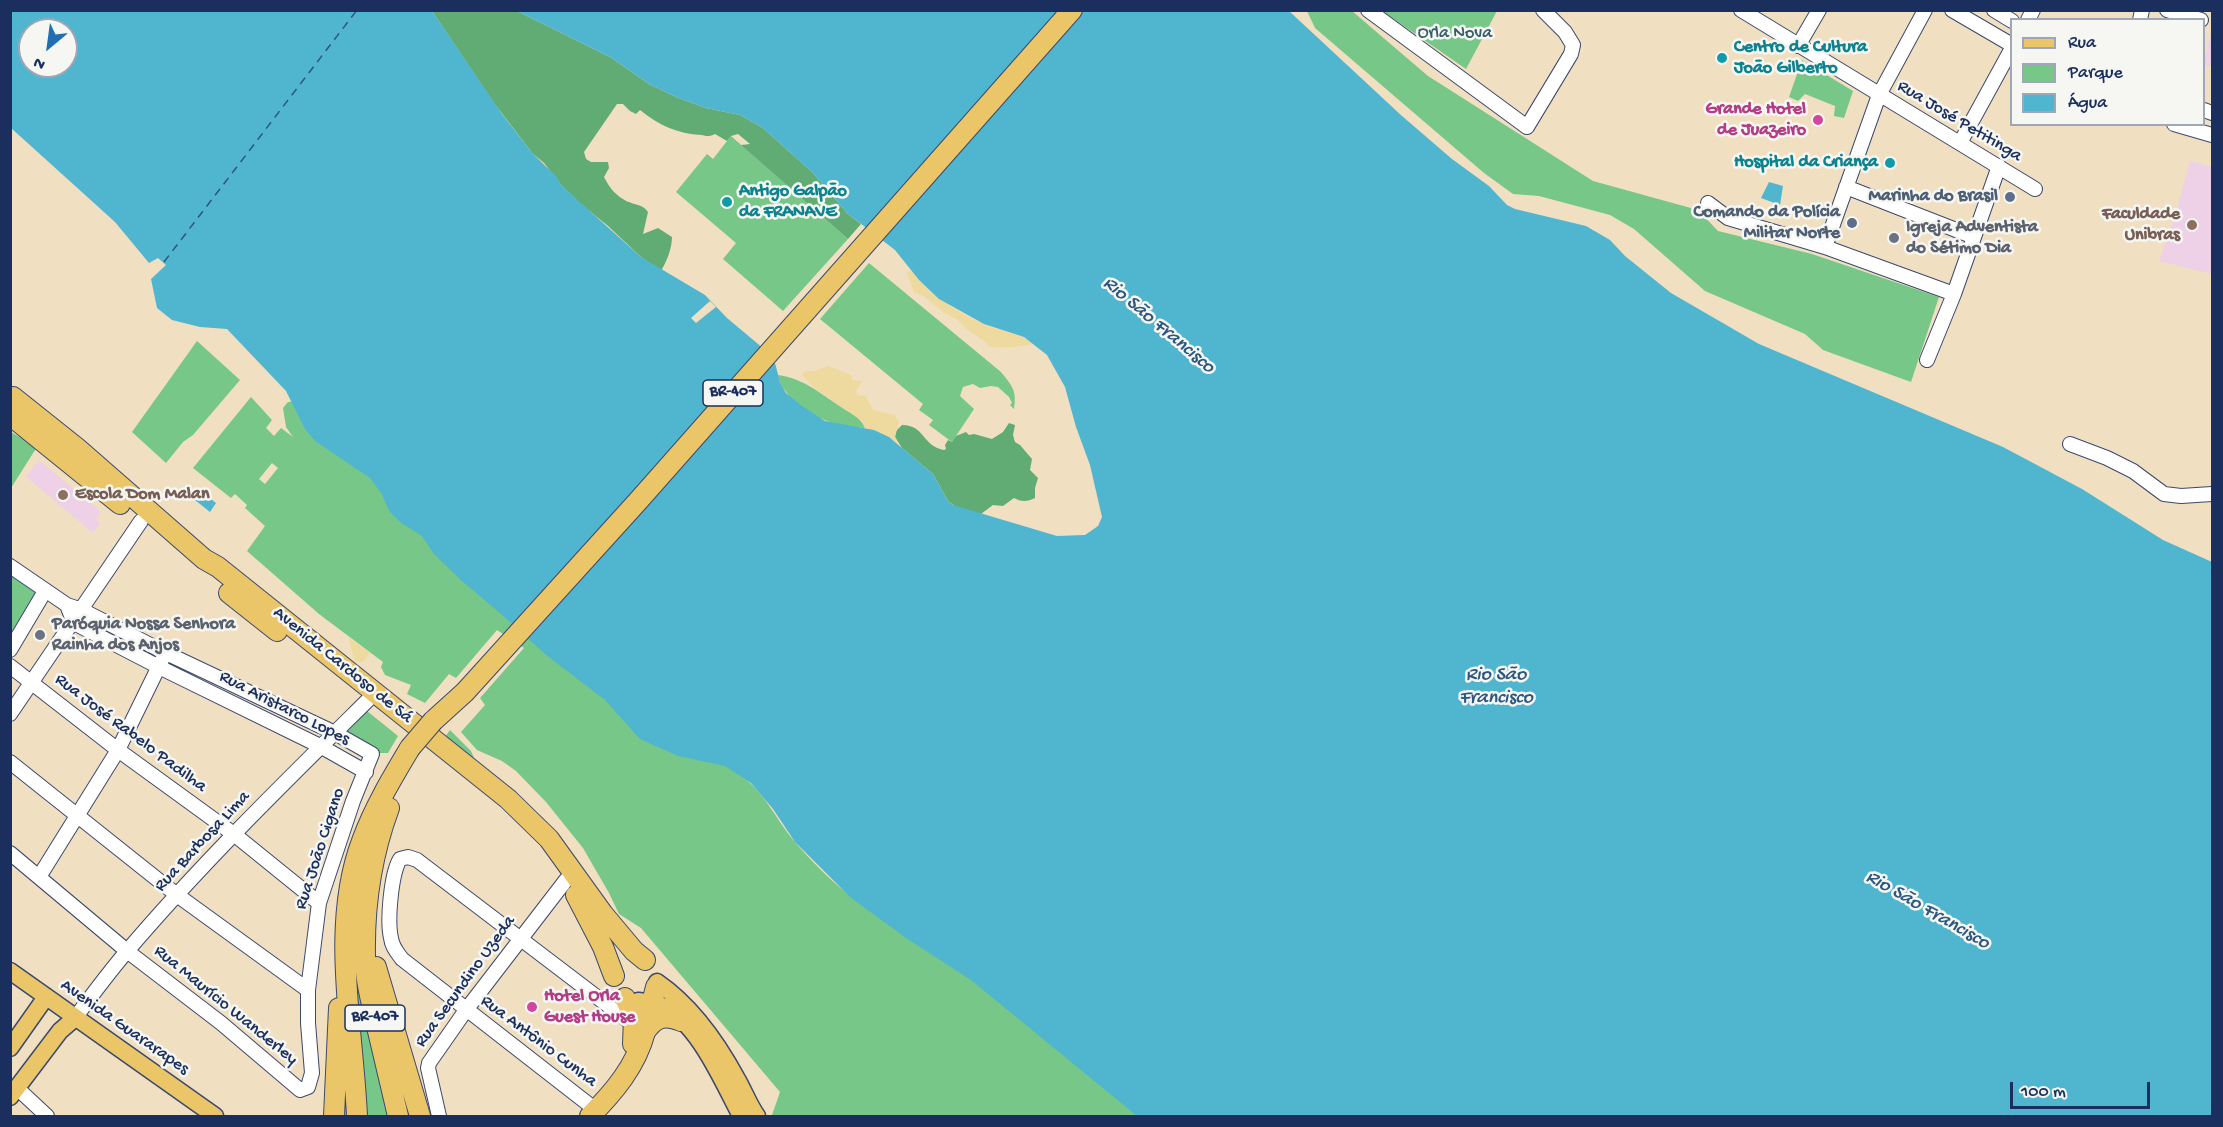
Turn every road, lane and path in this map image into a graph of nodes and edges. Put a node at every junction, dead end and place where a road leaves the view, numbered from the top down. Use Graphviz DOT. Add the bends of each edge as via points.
graph roads {
  1 [pos="1059,10"];
  2 [pos="1072,10"];
  3 [pos="1083,10"];
  4 [pos="1368,10"];
  5 [pos="1543,10"];
  6 [pos="1741,10"];
  7 [pos="1818,10"];
  8 [pos="1925,10"];
  9 [pos="1952,10"];
  10 [pos="1994,10"];
  11 [pos="2167,10"];
  12 [pos="2195,18"];
  13 [pos="2010,20"];
  14 [pos="2010,45"];
  15 [pos="1798,46"];
  16 [pos="2010,50"];
  17 [pos="999,92"];
  18 [pos="1879,95"];
  19 [pos="2181,126"];
  20 [pos="2212,135"];
  21 [pos="1960,143"];
  22 [pos="1999,166"];
  23 [pos="1846,187"];
  24 [pos="2035,189"];
  25 [pos="1708,203"];
  26 [pos="1974,237"];
  27 [pos="1825,247"];
  28 [pos="1954,294"];
  29 [pos="1927,360"];
  30 [pos="11,403"];
  31 [pos="2070,444"];
  32 [pos="2212,494"];
  33 [pos="141,521"];
  34 [pos="10,566"];
  35 [pos="45,591"];
  36 [pos="67,605"];
  37 [pos="82,610"];
  38 [pos="74,623"];
  39 [pos="10,650"];
  40 [pos="166,653"];
  41 [pos="10,666"];
  42 [pos="159,667"];
  43 [pos="32,683"];
  44 [pos="368,700"];
  45 [pos="10,714"];
  46 [pos="335,733"];
  47 [pos="320,746"];
  48 [pos="118,750"];
  49 [pos="415,752"];
  50 [pos="372,758"];
  51 [pos="10,762"];
  52 [pos="366,772"];
  53 [pos="77,817"];
  54 [pos="235,835"];
  55 [pos="10,853"];
  56 [pos="39,877"];
  57 [pos="566,880"];
  58 [pos="177,895"];
  59 [pos="319,903"];
  60 [pos="366,917"];
  61 [pos="344,934"];
  62 [pos="520,938"];
  63 [pos="127,951"];
  64 [pos="645,960"];
  65 [pos="10,971"];
  66 [pos="614,976"];
  67 [pos="308,990"];
  68 [pos="645,994"];
  69 [pos="46,997"];
  70 [pos="466,1010"];
  71 [pos="75,1018"];
  72 [pos="681,1021"];
  73 [pos="640,1029"];
  74 [pos="10,1048"];
  75 [pos="300,1090"];
  76 [pos="14,1093"];
  77 [pos="588,1112"];
  78 [pos="47,1116"];
  79 [pos="215,1116"];
  80 [pos="334,1116"];
  81 [pos="357,1116"];
  82 [pos="398,1116"];
  83 [pos="420,1116"];
  84 [pos="439,1116"];
  85 [pos="741,1116"];
  86 [pos="757,1116"];
  1 -- 17 [label="highway, BR-407" via="1006,72"];
  2 -- 17 [label="highway, BR-407"];
  3 -- 17 [label="highway, BR-407" via="1019,85"];
  4 -- 5 [label="street" via="1527,127 1573,45"];
  6 -- 15 [label="street, Rua José Petitinga"];
  7 -- 15 [label="street"];
  8 -- 18 [label="street"];
  9 -- 14 [label="street"];
  10 -- 13 [label="street"];
  11 -- 12 [label="street"];
  15 -- 18 [label="street, Rua José Petitinga"];
  16 -- 21 [label="street"];
  17 -- 49 [label="highway, BR-407" via="465,692 455,712"];
  18 -- 21 [label="street, Rua José Petitinga"];
  18 -- 23 [label="street"];
  19 -- 20 [label="street"];
  21 -- 22 [label="street, Rua José Petitinga"];
  22 -- 24 [label="street, Rua José Petitinga"];
  22 -- 26 [label="street"];
  23 -- 26 [label="street"];
  23 -- 27 [label="street"];
  25 -- 27 [label="street" via="1728,218"];
  26 -- 28 [label="street"];
  27 -- 28 [label="street"];
  28 -- 29 [label="street"];
  30 -- 33 [label="highway, Avenida Cardoso de Sá"];
  30 -- 64 [label="highway, Avenida Cardoso de Sá" via="77,448 204,559 508,799 549,839 599,910"];
  31 -- 32 [label="street" via="2133,471 2164,494"];
  33 -- 37 [label="street"];
  33 -- 44 [label="highway, Avenida Cardoso de Sá"];
  34 -- 35 [label="street, Rua Aristarco Lopes"];
  35 -- 36 [label="street, Rua Aristarco Lopes"];
  35 -- 39 [label="street"];
  36 -- 37 [label="street, Rua Aristarco Lopes"];
  36 -- 38 [label="street"];
  37 -- 38 [label="street"];
  37 -- 40 [label="street, Rua Aristarco Lopes"];
  38 -- 42 [label="street, Rua Aristarco Lopes"];
  38 -- 43 [label="street"];
  40 -- 42 [label="street"];
  40 -- 46 [label="street, Rua Aristarco Lopes"];
  41 -- 43 [label="street, Rua José Rabelo Padilha"];
  42 -- 47 [label="street, Rua Aristarco Lopes"];
  42 -- 48 [label="street"];
  43 -- 45 [label="street"];
  43 -- 48 [label="street, Rua José Rabelo Padilha"];
  44 -- 46 [label="street, Rua Barbosa Lima"];
  44 -- 57 [label="highway, Avenida Cardoso de Sá" via="502,809 540,845"];
  46 -- 47 [label="street, Rua Barbosa Lima"];
  46 -- 50 [label="street, Rua Aristarco Lopes" via="370,752"];
  47 -- 52 [label="street, Rua Aristarco Lopes"];
  47 -- 54 [label="street, Rua Barbosa Lima"];
  48 -- 53 [label="street"];
  48 -- 54 [label="street, Rua José Rabelo Padilha"];
  49 -- 60 [label="highway, BR-407" via="380,832"];
  49 -- 61 [label="highway, BR-407" via="381,796 361,842"];
  50 -- 52 [label="street, Rua João Cigano"];
  51 -- 53 [label="street"];
  52 -- 59 [label="street, Rua João Cigano"];
  53 -- 56 [label="street"];
  53 -- 58 [label="street"];
  54 -- 58 [label="street, Rua Barbosa Lima"];
  54 -- 59 [label="street, Rua José Rabelo Padilha"];
  55 -- 56 [label="street, Rua Maurício Wanderley"];
  56 -- 63 [label="street, Rua Maurício Wanderley"];
  57 -- 62 [label="street, Rua Secundino Uzeda"];
  57 -- 66 [label="highway, Avenida Cardoso de Sá" via="584,909"];
  58 -- 63 [label="street, Rua Barbosa Lima"];
  58 -- 67 [label="street"];
  59 -- 67 [label="street, Rua João Cigano"];
  60 -- 82 [label="highway, BR-407" via="365,957 370,991"];
  60 -- 83 [label="highway" via="373,955"];
  61 -- 80 [label="highway" via="339,959"];
  61 -- 81 [label="highway, BR-407"];
  62 -- 70 [label="street, Rua Secundino Uzeda"];
  62 -- 70 [label="street, Rua Antônio Cunha" via="417,860 402,858 396,869 389,924 393,947 402,959"];
  62 -- 73 [label="street"];
  63 -- 71 [label="street, Rua Barbosa Lima"];
  63 -- 75 [label="street, Rua Maurício Wanderley"];
  64 -- 66 [label="highway" via="625,960"];
  64 -- 68 [label="highway" via="655,969"];
  65 -- 69 [label="main road, Avenida Guararapes"];
  66 -- 68 [label="highway" via="616,989"];
  67 -- 75 [label="street, Rua João Cigano" via="312,1073 308,1087"];
  68 -- 72 [label="main road"];
  68 -- 73 [label="highway"];
  68 -- 73 [label="highway" via="634,1018"];
  68 -- 86 [label="main road" via="681,1000 707,1031"];
  69 -- 71 [label="main road, Avenida Guararapes"];
  69 -- 74 [label="main road"];
  70 -- 77 [label="street, Rua Antônio Cunha"];
  70 -- 84 [label="street, Rua Secundino Uzeda" via="428,1066"];
  71 -- 76 [label="main road" via="60,1031"];
  71 -- 79 [label="main road, Avenida Guararapes"];
  72 -- 73 [label="highway" via="662,1017"];
  72 -- 85 [label="main road" via="718,1069"];
  73 -- 77 [label="highway" via="632,1065"];
  76 -- 78 [label="street"];
}
